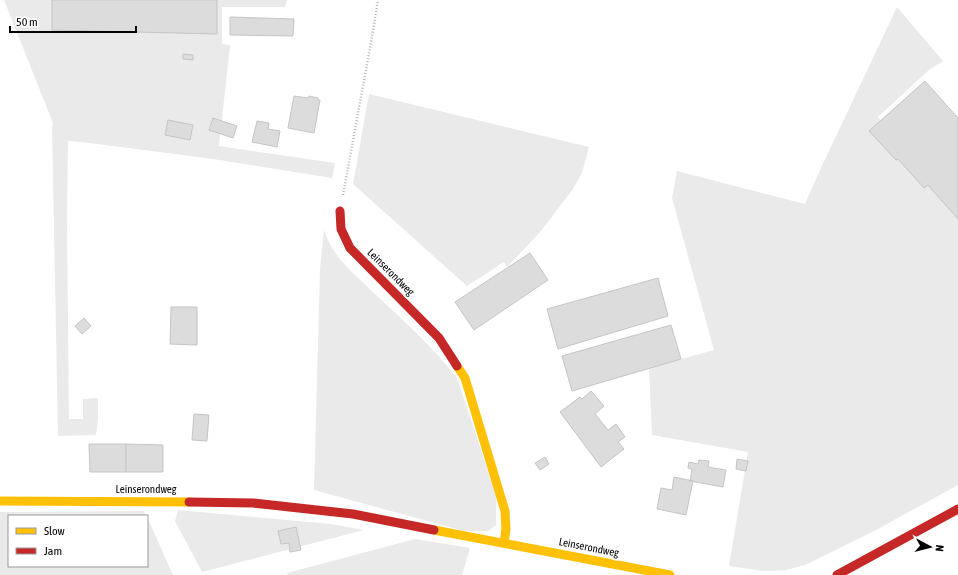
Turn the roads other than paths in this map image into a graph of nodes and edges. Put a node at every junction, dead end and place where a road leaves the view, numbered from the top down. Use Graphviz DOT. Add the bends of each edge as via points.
graph roads {
  1 [pos="340,211"];
  2 [pos="0,501"];
  3 [pos="958,510"];
  4 [pos="504,543"];
  5 [pos="670,575"];
  6 [pos="837,575"];
  1 -- 4 [label="street, Leinserondweg" via="342,229 350,248 439,338 465,378 505,511"];
  2 -- 4 [label="street, Leinserondweg" via="253,503 353,514"];
  3 -- 6 [label="street"];
  4 -- 5 [label="street, Leinserondweg"];
}
